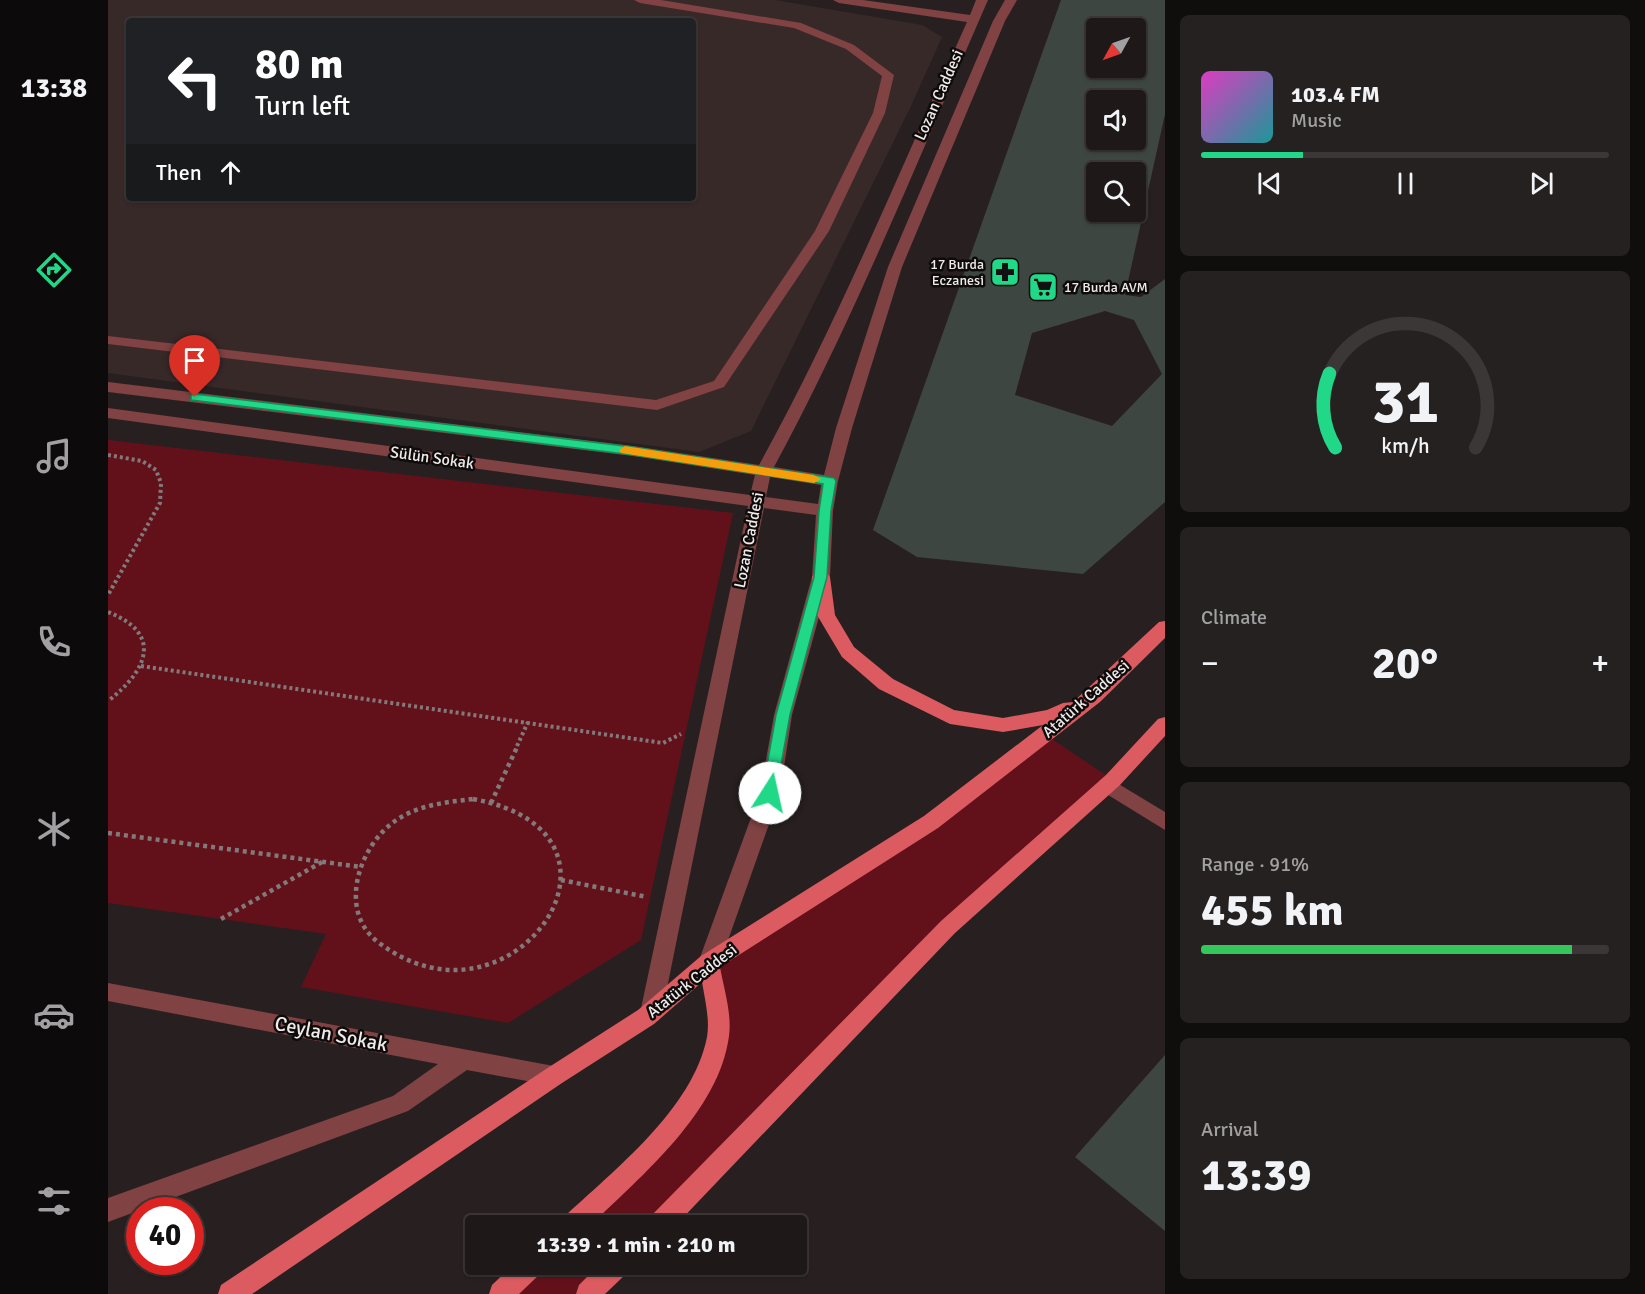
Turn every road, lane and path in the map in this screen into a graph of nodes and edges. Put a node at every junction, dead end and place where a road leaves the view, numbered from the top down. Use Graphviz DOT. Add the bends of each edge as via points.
graph roads {
  1 [pos="640,0"];
  2 [pos="839,0"];
  3 [pos="926,0"];
  4 [pos="1011,0"];
  5 [pos="978,9"];
  6 [pos="108,340"];
  7 [pos="108,387"];
  8 [pos="108,412"];
  9 [pos="108,455"];
  10 [pos="762,473"];
  11 [pos="830,481"];
  12 [pos="756,502"];
  13 [pos="825,511"];
  14 [pos="821,577"];
  15 [pos="108,595"];
  16 [pos="108,612"];
  17 [pos="1165,627"];
  18 [pos="141,666"];
  19 [pos="1094,697"];
  20 [pos="108,701"];
  21 [pos="712,718"];
  22 [pos="528,722"];
  23 [pos="1165,724"];
  24 [pos="1107,784"];
  25 [pos="491,803"];
  26 [pos="1165,822"];
  27 [pos="108,833"];
  28 [pos="322,862"];
  29 [pos="361,867"];
  30 [pos="561,880"];
  31 [pos="674,903"];
  32 [pos="221,919"];
  33 [pos="710,963"];
  34 [pos="108,992"];
  35 [pos="651,1013"];
  36 [pos="464,1059"];
  37 [pos="554,1076"];
  38 [pos="108,1210"];
  39 [pos="583,1215"];
  40 [pos="669,1215"];
  41 [pos="521,1275"];
  42 [pos="607,1275"];
  43 [pos="231,1294"];
  44 [pos="501,1294"];
  45 [pos="588,1294"];
  1 -- 6 [label="street" via="797,25 850,47 888,75 879,113 822,231 719,384 657,405"];
  2 -- 5 [label="street"];
  3 -- 5 [label="street"];
  4 -- 11 [label="street, Lozan Caddesi" via="895,267"];
  5 -- 10 [label="street, Lozan Caddesi" via="854,290"];
  7 -- 10 [label="street, Sülün Sokak" via="633,451"];
  8 -- 12 [label="street, Sülün Sokak"];
  9 -- 15 [label="path" via="142,462 156,470 161,483 160,503"];
  10 -- 11 [label="street, Sülün Sokak"];
  10 -- 12 [label="street, Lozan Caddesi"];
  11 -- 13 [label="street, Lozan Caddesi"];
  12 -- 13 [label="street, Sülün Sokak"];
  12 -- 21 [label="street, Lozan Caddesi"];
  13 -- 14 [label="street, Lozan Caddesi"];
  14 -- 19 [label="main road" via="826,615 848,652 886,684 950,717 1003,726 1050,717"];
  14 -- 33 [label="street, Lozan Caddesi" via="783,715 770,793"];
  16 -- 18 [label="path" via="135,626 143,640 145,657"];
  17 -- 19 [label="main road, Atatürk Caddesi"];
  18 -- 20 [label="path" via="123,692"];
  18 -- 22 [label="path"];
  19 -- 33 [label="main road, Atatürk Caddesi" via="931,822"];
  21 -- 22 [label="path" via="663,742"];
  21 -- 31 [label="street, Lozan Caddesi"];
  22 -- 25 [label="path"];
  23 -- 24 [label="main road"];
  24 -- 26 [label="street"];
  24 -- 40 [label="main road" via="948,927"];
  25 -- 29 [label="path" via="473,799 441,802 410,813 383,831 364,856"];
  25 -- 30 [label="path" via="532,820 551,841 561,866"];
  27 -- 28 [label="path"];
  28 -- 29 [label="path"];
  28 -- 32 [label="path"];
  29 -- 30 [label="path" via="356,884 359,912 373,938 398,958 429,969 464,970 498,962 528,945 549,921"];
  30 -- 31 [label="path"];
  31 -- 35 [label="street, Lozan Caddesi"];
  33 -- 35 [label="main road, Atatürk Caddesi"];
  33 -- 39 [label="main road" via="718,1035 707,1073 683,1114"];
  34 -- 36 [label="street, Ceylan Sokak"];
  35 -- 37 [label="main road, Atatürk Caddesi"];
  36 -- 37 [label="street, Ceylan Sokak"];
  36 -- 38 [label="street" via="400,1104"];
  37 -- 43 [label="main road, Atatürk Caddesi"];
  41 -- 44 [label="main road"];
  42 -- 45 [label="main road"];
}
